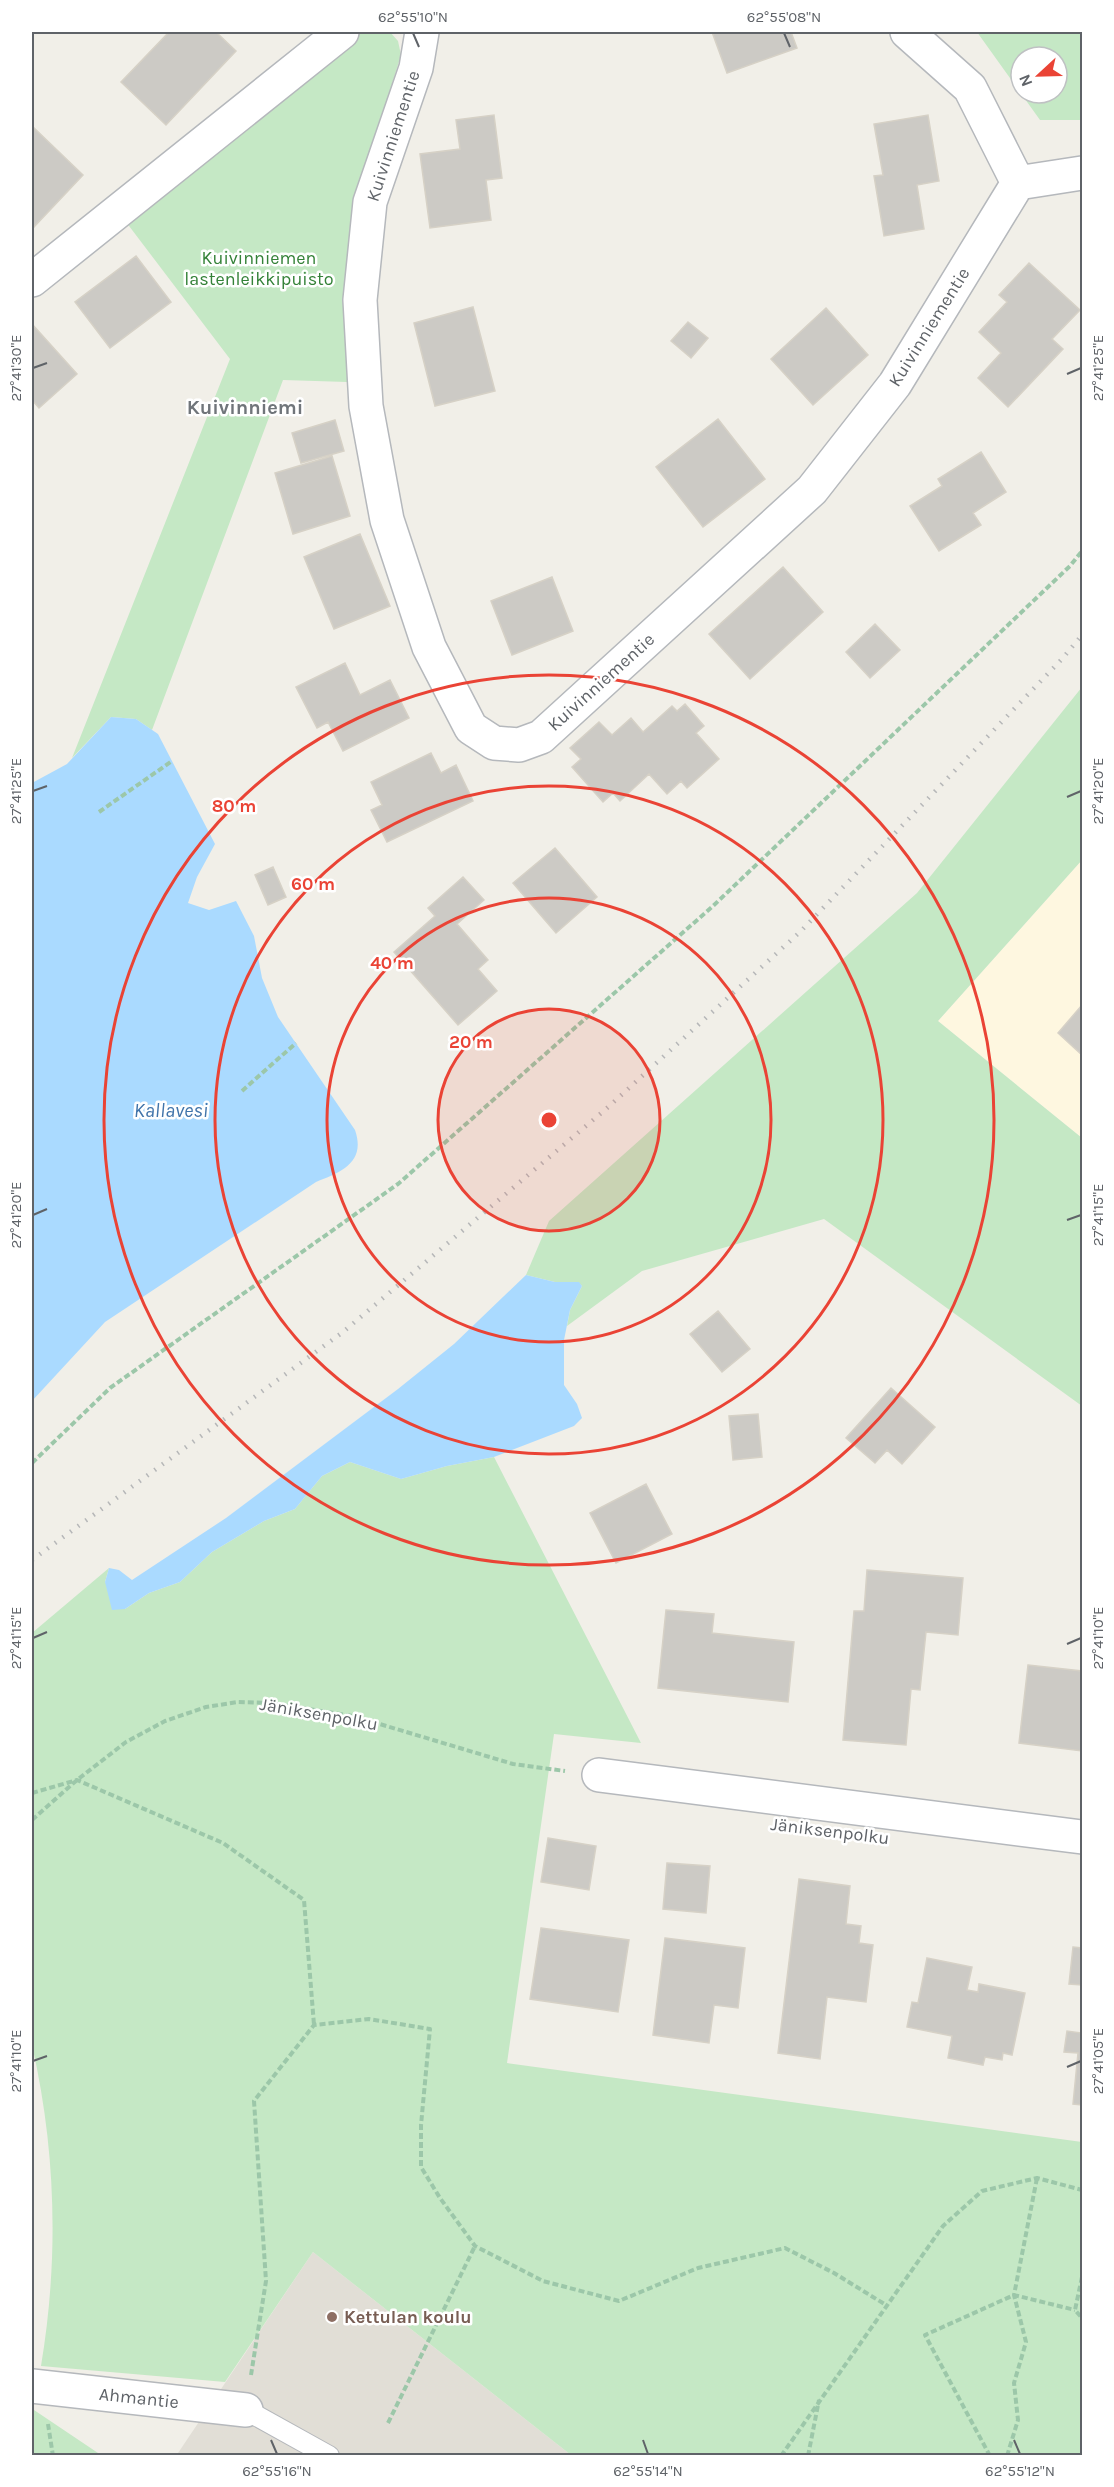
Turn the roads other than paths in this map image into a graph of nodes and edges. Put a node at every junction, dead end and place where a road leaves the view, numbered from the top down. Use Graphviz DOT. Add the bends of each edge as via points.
graph roads {
  1 [pos="342,32"];
  2 [pos="422,32"];
  3 [pos="907,32"];
  4 [pos="1083,173"];
  5 [pos="1018,183"];
  6 [pos="32,280"];
  7 [pos="599,1775"];
  8 [pos="1083,1837"];
  9 [pos="32,2386"];
  10 [pos="246,2410"];
  11 [pos="329,2456"];
  1 -- 6 [label="street"];
  2 -- 5 [label="street, Kuivinniementie" via="416,68 370,202 360,300 366,406 387,520 429,647 471,728 494,743 519,746 540,737 812,490 895,384"];
  3 -- 5 [label="street" via="970,88"];
  4 -- 5 [label="street"];
  7 -- 8 [label="street, Jäniksenpolku"];
  9 -- 10 [label="street, Ahmantie"];
  10 -- 11 [label="lane"];
}
